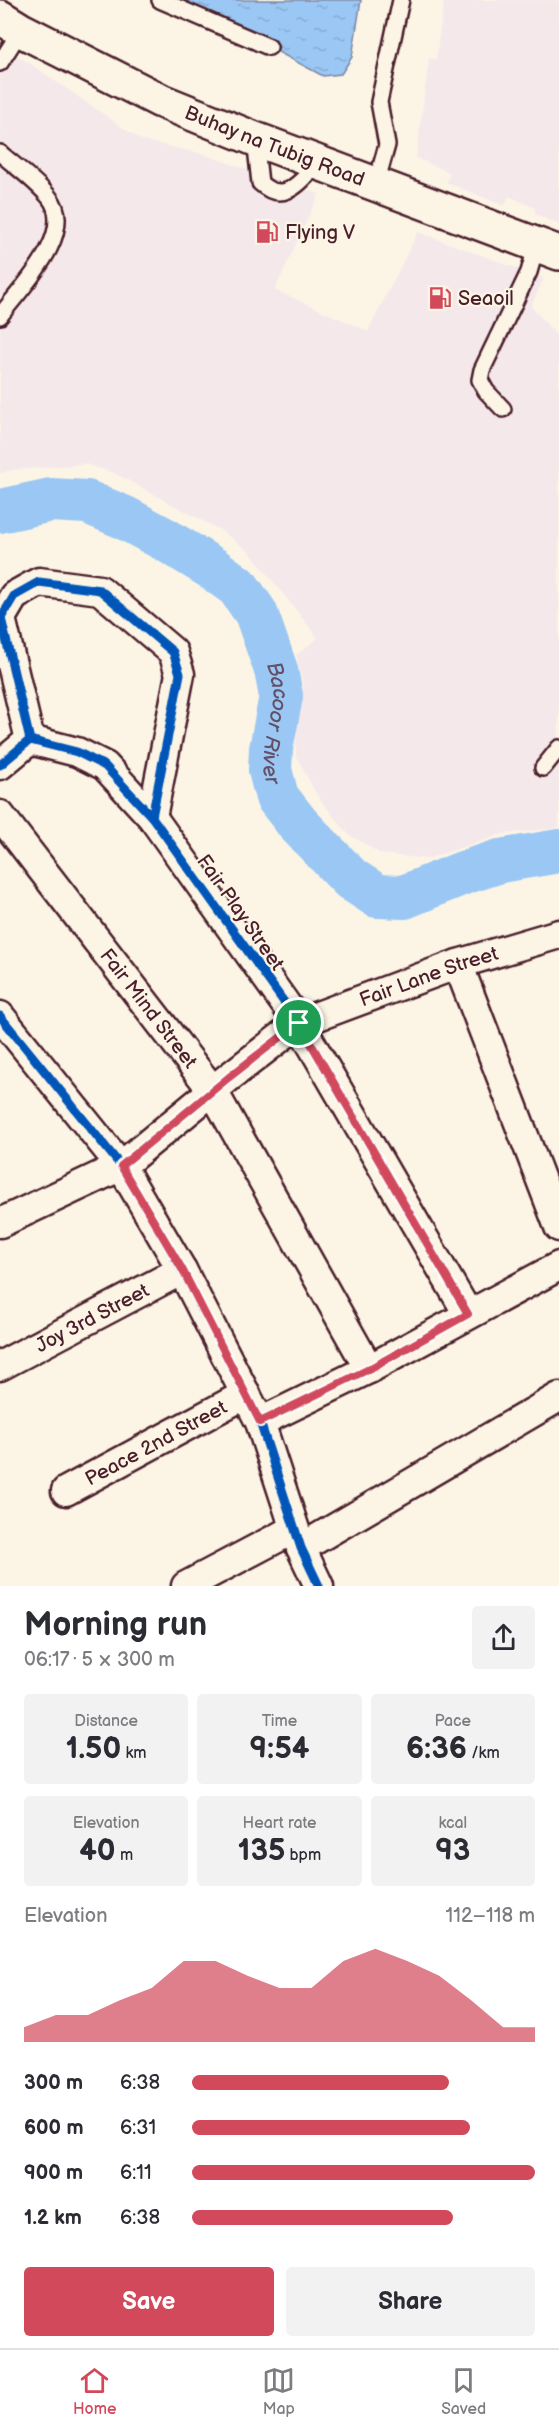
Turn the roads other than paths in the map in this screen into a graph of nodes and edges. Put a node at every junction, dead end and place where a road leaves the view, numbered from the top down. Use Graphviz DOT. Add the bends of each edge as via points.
graph roads {
  1 [pos="160,0"];
  2 [pos="400,0"];
  3 [pos="10,23"];
  4 [pos="269,47"];
  5 [pos="0,63"];
  6 [pos="255,139"];
  7 [pos="0,153"];
  8 [pos="319,163"];
  9 [pos="376,184"];
  10 [pos="548,249"];
  11 [pos="0,316"];
  12 [pos="503,409"];
  13 [pos="30,740"];
  14 [pos="559,748"];
  15 [pos="0,765"];
  16 [pos="543,768"];
  17 [pos="0,815"];
  18 [pos="152,817"];
  19 [pos="559,934"];
  20 [pos="458,964"];
  21 [pos="0,1016"];
  22 [pos="299,1023"];
  23 [pos="213,1091"];
  24 [pos="121,1166"];
  25 [pos="1,1220"];
  26 [pos="559,1227"];
  27 [pos="559,1266"];
  28 [pos="182,1269"];
  29 [pos="468,1314"];
  30 [pos="0,1366"];
  31 [pos="369,1369"];
  32 [pos="246,1394"];
  33 [pos="559,1397"];
  34 [pos="260,1422"];
  35 [pos="66,1491"];
  36 [pos="298,1538"];
  37 [pos="186,1586"];
  38 [pos="320,1586"];
  1 -- 4 [label="lane"];
  2 -- 9 [label="lane" via="379,102 387,145"];
  3 -- 5 [label="lane"];
  3 -- 6 [label="main road, Buhay na Tubig Road" via="161,101"];
  6 -- 8 [label="main road, Buhay na Tubig Road"];
  6 -- 8 [label="lane" via="260,183 267,190 278,194 290,191"];
  7 -- 11 [label="lane" via="50,198 59,224 52,247"];
  8 -- 9 [label="main road, Buhay na Tubig Road"];
  9 -- 10 [label="main road, Buhay na Tubig Road"];
  10 -- 12 [label="lane" via="529,272 480,380"];
  13 -- 15 [label="street"];
  13 -- 18 [label="street, Fair Play Street" via="77,752 105,766"];
  13 -- 18 [label="street" via="1,618 14,596 39,582 100,590 172,652 180,674"];
  14 -- 16 [label="lane"];
  17 -- 23 [label="street, Fair Mind Street"];
  18 -- 22 [label="street, Fair Play Street"];
  19 -- 20 [label="street, Fair Lane Street"];
  20 -- 22 [label="street, Fair Lane Street"];
  20 -- 26 [label="street"];
  21 -- 24 [label="street"];
  22 -- 23 [label="street, Fair Lane Street"];
  22 -- 29 [label="street, Fair Play Street"];
  23 -- 24 [label="street, Fair Lane Street"];
  23 -- 31 [label="street, Fair Mind Street"];
  24 -- 25 [label="street, Fair Lane Street"];
  24 -- 28 [label="street"];
  27 -- 29 [label="street"];
  28 -- 30 [label="street, Joy 3rd Street"];
  28 -- 32 [label="street"];
  29 -- 31 [label="street"];
  31 -- 34 [label="street"];
  32 -- 34 [label="street"];
  32 -- 35 [label="street, Peace 2nd Street"];
  33 -- 36 [label="street"];
  34 -- 36 [label="street"];
  36 -- 37 [label="street"];
  36 -- 38 [label="street"];
}
